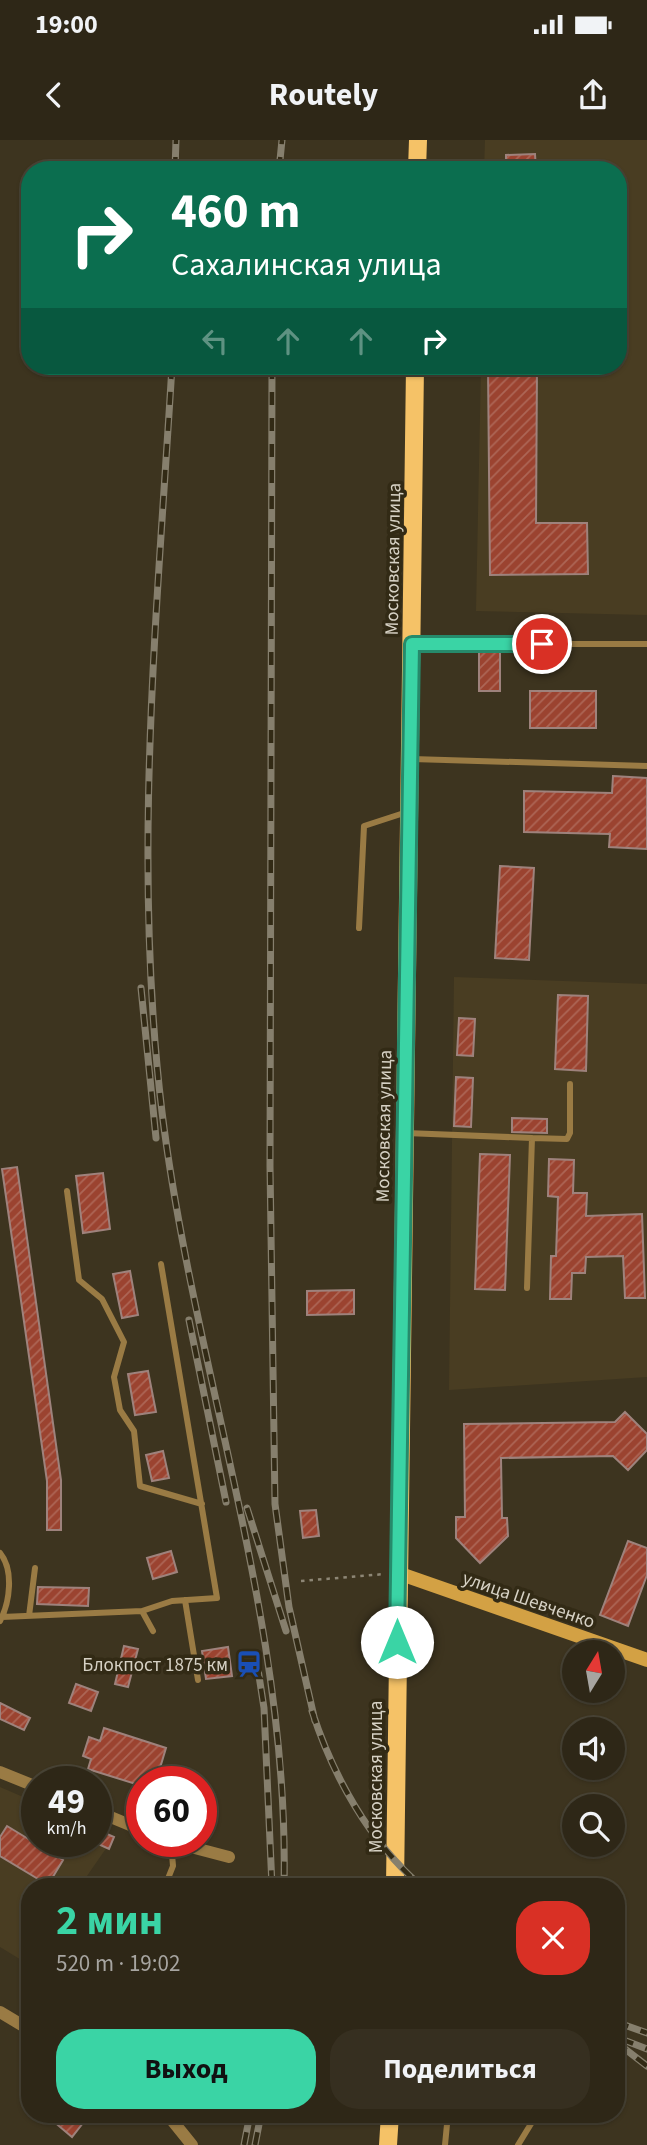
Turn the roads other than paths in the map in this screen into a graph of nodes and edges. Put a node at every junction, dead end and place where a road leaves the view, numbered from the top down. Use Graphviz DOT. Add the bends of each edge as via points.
graph roads {
  1 [pos="418,140"];
  2 [pos="417,161"];
  3 [pos="415,375"];
  4 [pos="412,644"];
  5 [pos="647,644"];
  6 [pos="410,759"];
  7 [pos="647,766"];
  8 [pos="409,811"];
  9 [pos="359,928"];
  10 [pos="570,1084"];
  11 [pos="404,1133"];
  12 [pos="532,1139"];
  13 [pos="67,1191"];
  14 [pos="161,1264"];
  15 [pos="527,1288"];
  16 [pos="202,1504"];
  17 [pos="0,1553"];
  18 [pos="35,1568"];
  19 [pos="398,1573"];
  20 [pos="185,1600"];
  21 [pos="142,1611"];
  22 [pos="29,1616"];
  23 [pos="1,1619"];
  24 [pos="153,1631"];
  25 [pos="647,1660"];
  26 [pos="198,1680"];
  27 [pos="0,1772"];
  28 [pos="21,1781"];
  29 [pos="217,1854"];
  30 [pos="172,1857"];
  31 [pos="229,1857"];
  32 [pos="168,1878"];
  33 [pos="395,1878"];
  34 [pos="0,2012"];
  35 [pos="21,2025"];
  36 [pos="174,2123"];
  37 [pos="389,2123"];
  38 [pos="447,2123"];
  39 [pos="531,2123"];
  40 [pos="192,2145"];
  41 [pos="388,2145"];
  42 [pos="445,2145"];
  43 [pos="518,2145"];
  1 -- 2 [label="main road"];
  3 -- 4 [label="main road, Московская улица"];
  4 -- 5 [label="lane"];
  4 -- 6 [label="main road, Московская улица"];
  6 -- 7 [label="lane"];
  6 -- 8 [label="main road, Московская улица"];
  8 -- 9 [label="lane" via="364,826"];
  8 -- 11 [label="main road, Московская улица"];
  10 -- 12 [label="lane" via="570,1133 566,1139"];
  11 -- 12 [label="lane"];
  11 -- 19 [label="main road, Московская улица"];
  12 -- 15 [label="lane"];
  13 -- 16 [label="lane" via="79,1280 102,1299 124,1342 114,1377 120,1410 134,1431 140,1486"];
  14 -- 16 [label="lane"];
  16 -- 20 [label="lane" via="217,1598"];
  17 -- 23 [label="lane" via="9,1581"];
  18 -- 22 [label="lane"];
  19 -- 25 [label="main road, улица Шевченко"];
  19 -- 33 [label="main road, Московская улица"];
  20 -- 21 [label="lane"];
  20 -- 26 [label="lane"];
  21 -- 22 [label="lane"];
  21 -- 24 [label="lane"];
  22 -- 23 [label="lane"];
  27 -- 28 [label="street"];
  29 -- 31 [label="street"];
  30 -- 32 [label="lane"];
  34 -- 35 [label="street"];
  36 -- 40 [label="street"];
  37 -- 41 [label="main road"];
  38 -- 42 [label="lane"];
  39 -- 43 [label="lane"];
}
